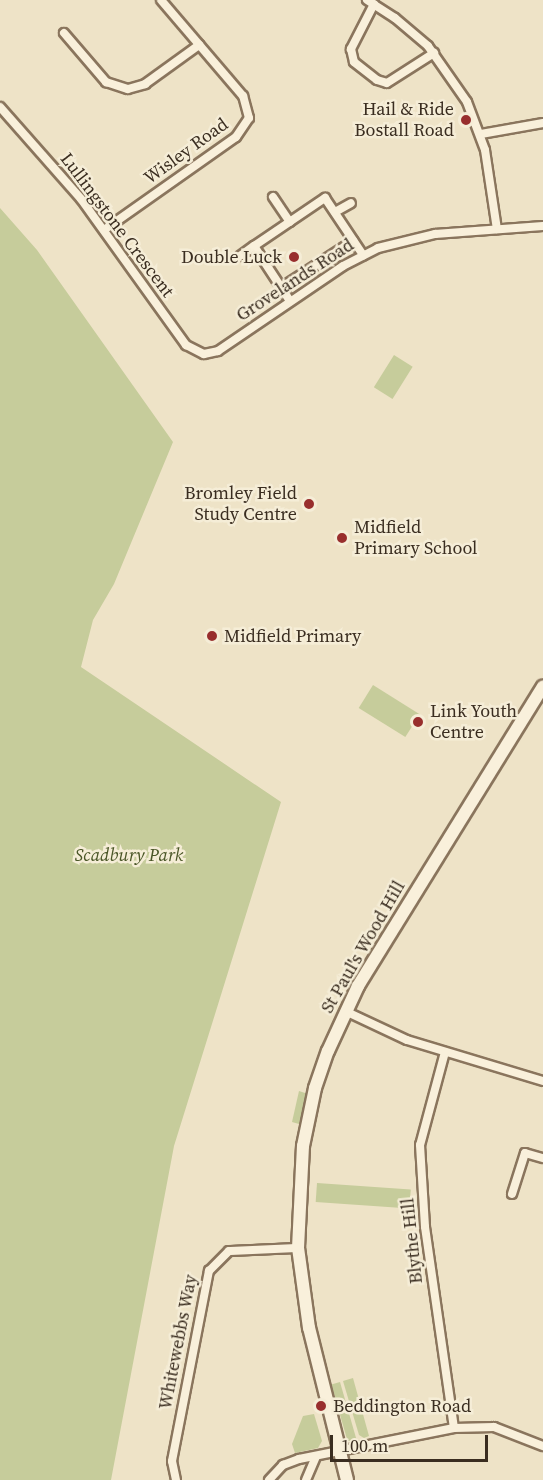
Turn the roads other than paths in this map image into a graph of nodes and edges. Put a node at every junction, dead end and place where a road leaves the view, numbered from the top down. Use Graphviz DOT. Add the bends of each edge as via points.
graph roads {
  1 [pos="161,0"];
  2 [pos="370,2"];
  3 [pos="64,33"];
  4 [pos="199,45"];
  5 [pos="434,53"];
  6 [pos="0,107"];
  7 [pos="543,123"];
  8 [pos="481,134"];
  9 [pos="273,197"];
  10 [pos="351,202"];
  11 [pos="335,212"];
  12 [pos="290,222"];
  13 [pos="543,226"];
  14 [pos="497,229"];
  15 [pos="104,230"];
  16 [pos="353,241"];
  17 [pos="254,246"];
  18 [pos="363,255"];
  19 [pos="240,256"];
  20 [pos="282,287"];
  21 [pos="290,301"];
  22 [pos="212,353"];
  23 [pos="543,687"];
  24 [pos="345,1011"];
  25 [pos="445,1052"];
  26 [pos="543,1081"];
  27 [pos="543,1158"];
  28 [pos="512,1194"];
  29 [pos="298,1248"];
  30 [pos="454,1428"];
  31 [pos="543,1446"];
  32 [pos="342,1453"];
  33 [pos="316,1456"];
  34 [pos="176,1480"];
  35 [pos="269,1480"];
  36 [pos="306,1480"];
  37 [pos="347,1480"];
  1 -- 4 [label="street, Wisley Road"];
  2 -- 5 [label="street" via="409,28"];
  2 -- 5 [label="street" via="351,49 354,62 377,80 387,82"];
  3 -- 4 [label="street" via="106,82 128,89 145,84"];
  4 -- 15 [label="street, Wisley Road" via="243,96 249,118 245,128"];
  5 -- 8 [label="street" via="458,86"];
  6 -- 15 [label="street, Lullingstone Crescent"];
  7 -- 8 [label="street"];
  8 -- 14 [label="street"];
  9 -- 12 [label="street"];
  10 -- 11 [label="street"];
  11 -- 12 [label="street" via="326,198"];
  11 -- 16 [label="street"];
  12 -- 17 [label="street"];
  13 -- 14 [label="street, Grovelands Road"];
  14 -- 18 [label="street, Grovelands Road" via="416,237"];
  15 -- 22 [label="street, Lullingstone Crescent" via="186,345"];
  16 -- 18 [label="street"];
  16 -- 20 [label="street, Grovelands Road"];
  17 -- 19 [label="street"];
  17 -- 20 [label="street"];
  18 -- 21 [label="street, Grovelands Road"];
  20 -- 21 [label="street"];
  21 -- 22 [label="street, Grovelands Road"];
  23 -- 24 [label="street, St Paul's Wood Hill"];
  24 -- 25 [label="street" via="392,1034"];
  24 -- 29 [label="street, St Paul's Wood Hill" via="328,1051 308,1120 299,1178"];
  25 -- 26 [label="street"];
  25 -- 30 [label="street, Blythe Hill" via="420,1145 425,1227"];
  27 -- 28 [label="street" via="525,1153"];
  29 -- 32 [label="street, St Paul's Wood Hill" via="309,1328"];
  29 -- 34 [label="street, Whitewebbs Way" via="229,1251 209,1271 172,1461"];
  30 -- 31 [label="street" via="494,1427"];
  30 -- 32 [label="street"];
  32 -- 33 [label="street"];
  32 -- 37 [label="street, St Paul's Wood Hill"];
  33 -- 35 [label="street" via="291,1461"];
  33 -- 36 [label="street"];
}
